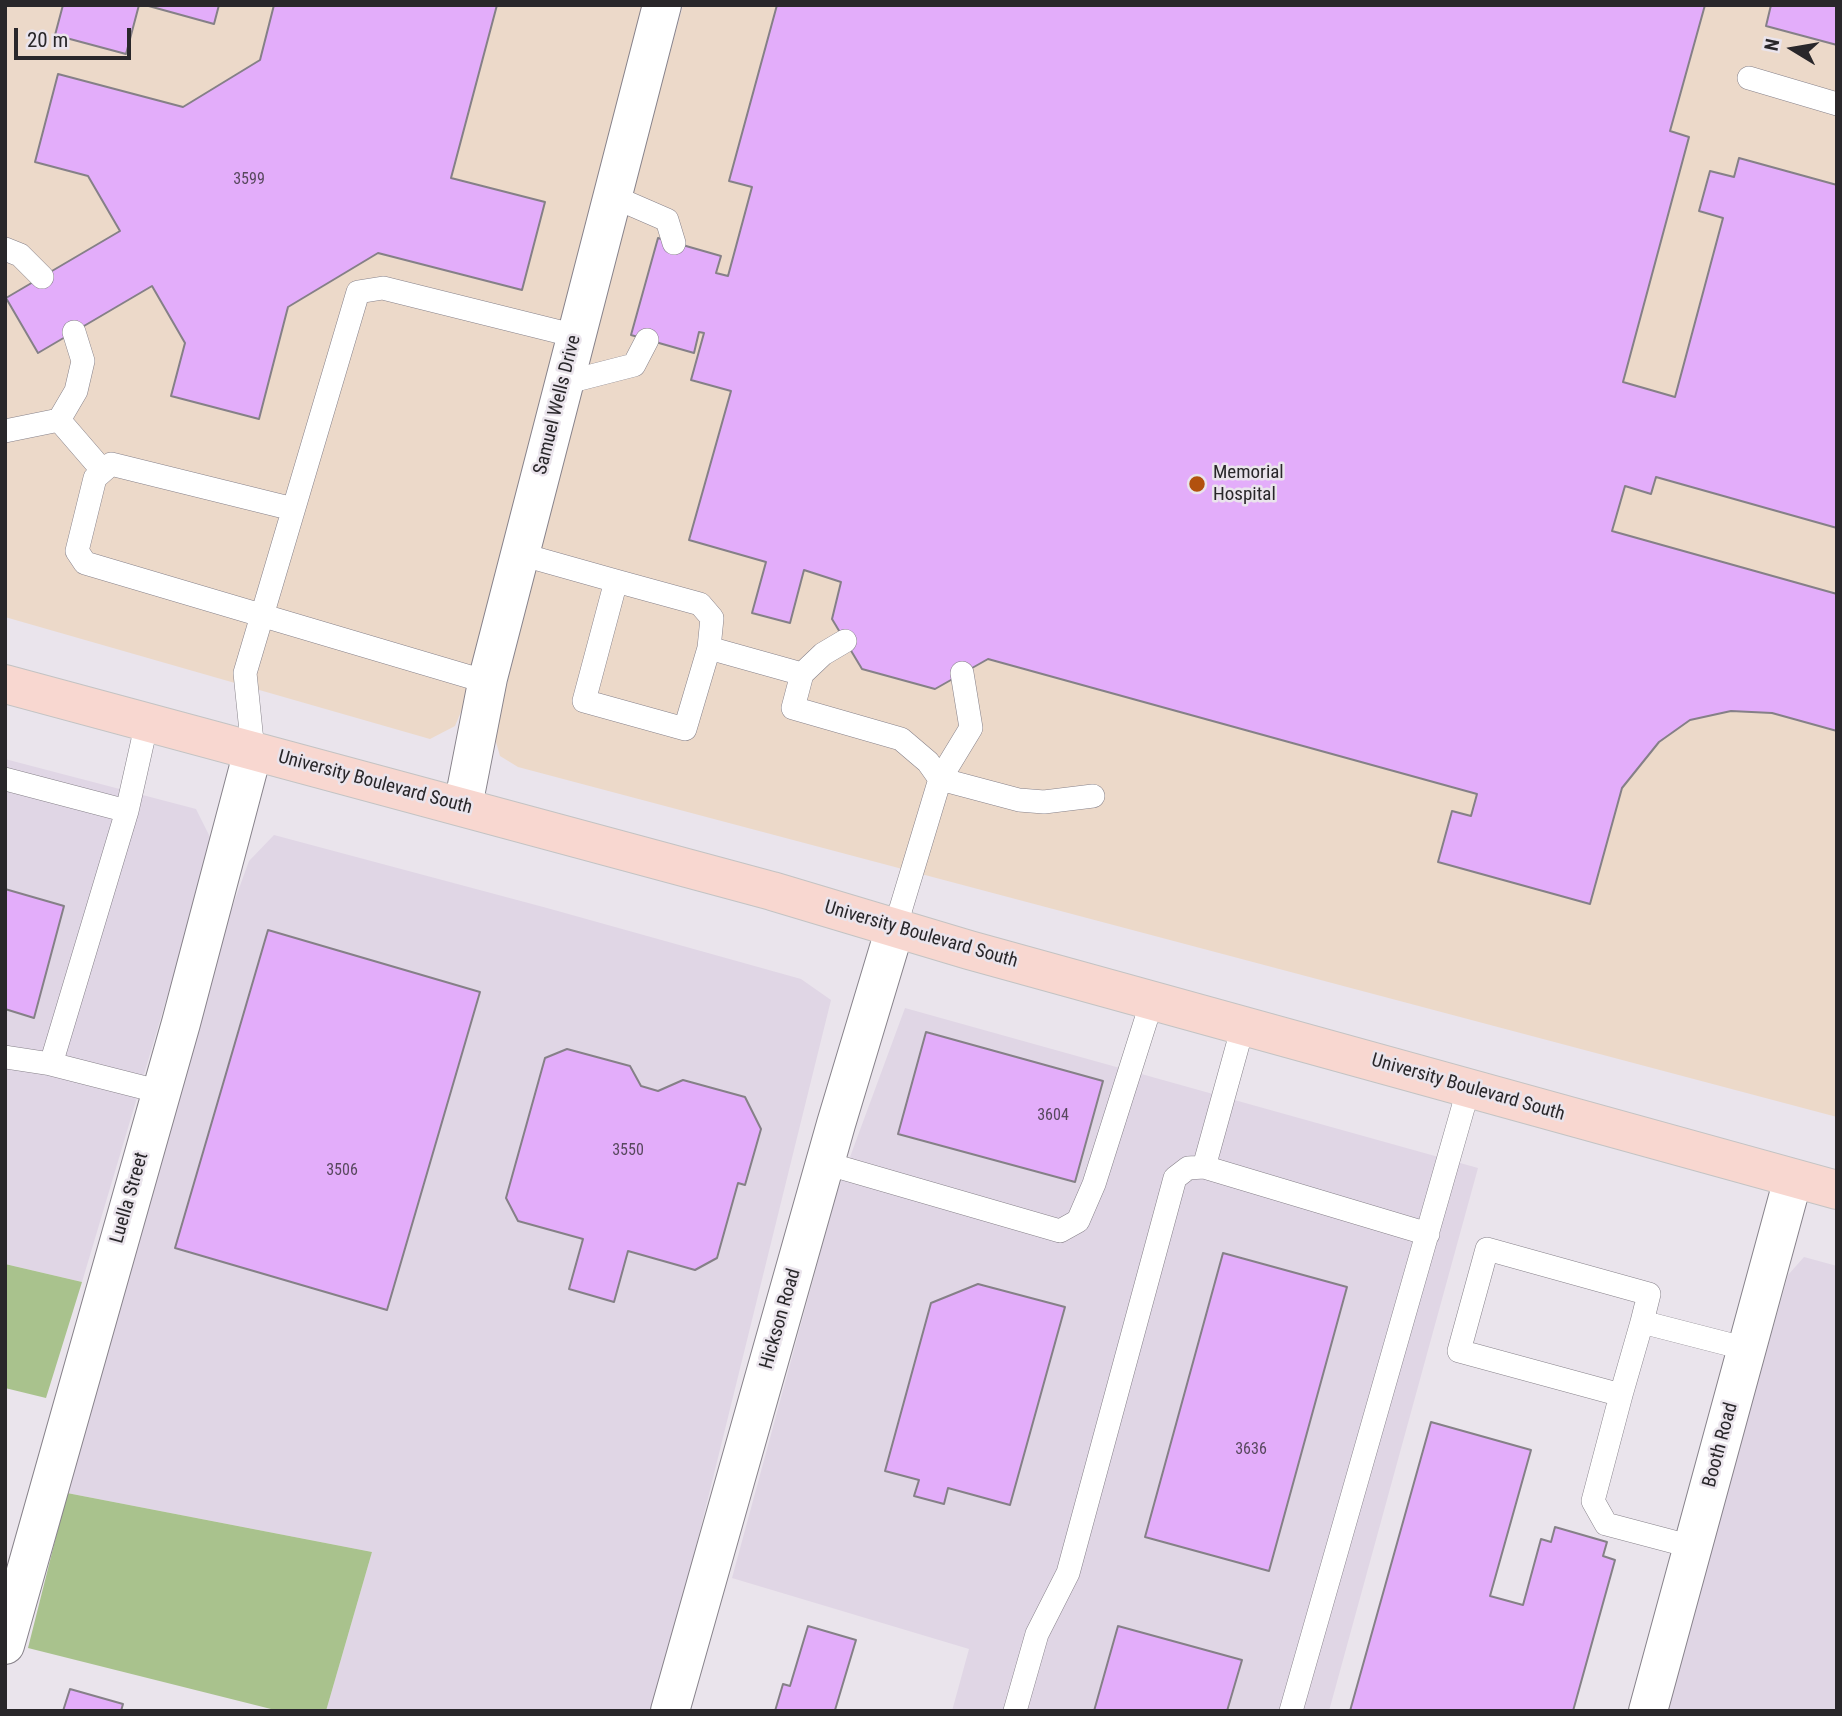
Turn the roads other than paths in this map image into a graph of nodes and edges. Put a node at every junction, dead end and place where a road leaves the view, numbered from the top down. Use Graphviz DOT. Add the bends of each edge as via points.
graph roads {
  1 [pos="662,5"];
  2 [pos="1749,78"];
  3 [pos="1837,104"];
  4 [pos="614,197"];
  5 [pos="674,243"];
  6 [pos="5,249"];
  7 [pos="42,278"];
  8 [pos="74,332"];
  9 [pos="576,336"];
  10 [pos="647,340"];
  11 [pos="564,383"];
  12 [pos="59,419"];
  13 [pos="5,431"];
  14 [pos="103,471"];
  15 [pos="293,509"];
  16 [pos="520,554"];
  17 [pos="616,581"];
  18 [pos="262,614"];
  19 [pos="845,641"];
  20 [pos="709,648"];
  21 [pos="961,673"];
  22 [pos="802,674"];
  23 [pos="487,682"];
  24 [pos="5,684"];
  25 [pos="147,722"];
  26 [pos="254,751"];
  27 [pos="5,779"];
  28 [pos="940,779"];
  29 [pos="1093,796"];
  30 [pos="463,806"];
  31 [pos="127,811"];
  32 [pos="895,928"];
  33 [pos="1152,1001"];
  34 [pos="1243,1026"];
  35 [pos="5,1057"];
  36 [pos="51,1065"];
  37 [pos="1469,1087"];
  38 [pos="160,1092"];
  39 [pos="825,1163"];
  40 [pos="1204,1167"];
  41 [pos="1793,1179"];
  42 [pos="1837,1190"];
  43 [pos="1427,1234"];
  44 [pos="1642,1322"];
  45 [pos="1747,1349"];
  46 [pos="1621,1395"];
  47 [pos="1693,1547"];
  48 [pos="5,1645"];
  49 [pos="670,1711"];
  50 [pos="1015,1711"];
  51 [pos="1291,1711"];
  52 [pos="1648,1711"];
  1 -- 4 [label="street, Samuel Wells Drive"];
  2 -- 3 [label="lane"];
  4 -- 5 [label="lane" via="667,220"];
  4 -- 9 [label="street, Samuel Wells Drive"];
  6 -- 7 [label="lane" via="20,255"];
  8 -- 12 [label="lane" via="83,361 76,391"];
  9 -- 11 [label="street, Samuel Wells Drive"];
  9 -- 15 [label="lane" via="383,288 358,292"];
  10 -- 11 [label="lane" via="634,365"];
  11 -- 16 [label="street, Samuel Wells Drive"];
  12 -- 13 [label="lane"];
  12 -- 14 [label="lane"];
  14 -- 15 [label="lane" via="111,464"];
  14 -- 18 [label="lane" via="95,478 77,551 85,563"];
  15 -- 18 [label="lane"];
  16 -- 17 [label="lane"];
  16 -- 23 [label="street, Samuel Wells Drive"];
  17 -- 20 [label="lane" via="700,604 712,618"];
  17 -- 20 [label="lane" via="584,701 685,729"];
  18 -- 23 [label="lane"];
  18 -- 26 [label="lane" via="245,673"];
  19 -- 22 [label="lane"];
  20 -- 22 [label="lane"];
  21 -- 28 [label="lane" via="971,728"];
  22 -- 28 [label="lane" via="793,708 901,739"];
  23 -- 30 [label="street, Samuel Wells Drive"];
  24 -- 25 [label="main road, University Boulevard South"];
  25 -- 26 [label="main road, University Boulevard South"];
  25 -- 31 [label="lane"];
  26 -- 30 [label="main road, University Boulevard South"];
  26 -- 38 [label="street, Luella Street"];
  27 -- 31 [label="lane"];
  28 -- 29 [label="lane" via="1019,800"];
  28 -- 32 [label="lane"];
  30 -- 32 [label="main road, University Boulevard South"];
  31 -- 36 [label="lane"];
  32 -- 33 [label="main road, University Boulevard South"];
  32 -- 39 [label="street, Hickson Road"];
  33 -- 34 [label="main road, University Boulevard South"];
  33 -- 39 [label="lane" via="1094,1184 1078,1221 1060,1231"];
  34 -- 37 [label="main road, University Boulevard South"];
  34 -- 40 [label="lane"];
  35 -- 36 [label="lane"];
  36 -- 38 [label="lane"];
  37 -- 41 [label="main road, University Boulevard South"];
  37 -- 43 [label="lane"];
  38 -- 48 [label="street, Luella Street"];
  39 -- 49 [label="street, Hickson Road"];
  40 -- 43 [label="lane"];
  40 -- 50 [label="lane" via="1188,1168 1175,1178 1069,1573 1037,1634"];
  41 -- 42 [label="main road, University Boulevard South"];
  41 -- 45 [label="street, Booth Road"];
  43 -- 51 [label="lane"];
  44 -- 45 [label="lane"];
  44 -- 46 [label="lane"];
  44 -- 46 [label="lane" via="1649,1294 1487,1250 1459,1351"];
  45 -- 47 [label="street, Booth Road"];
  46 -- 47 [label="lane" via="1593,1501 1606,1524"];
  47 -- 52 [label="street, Booth Road"];
}
